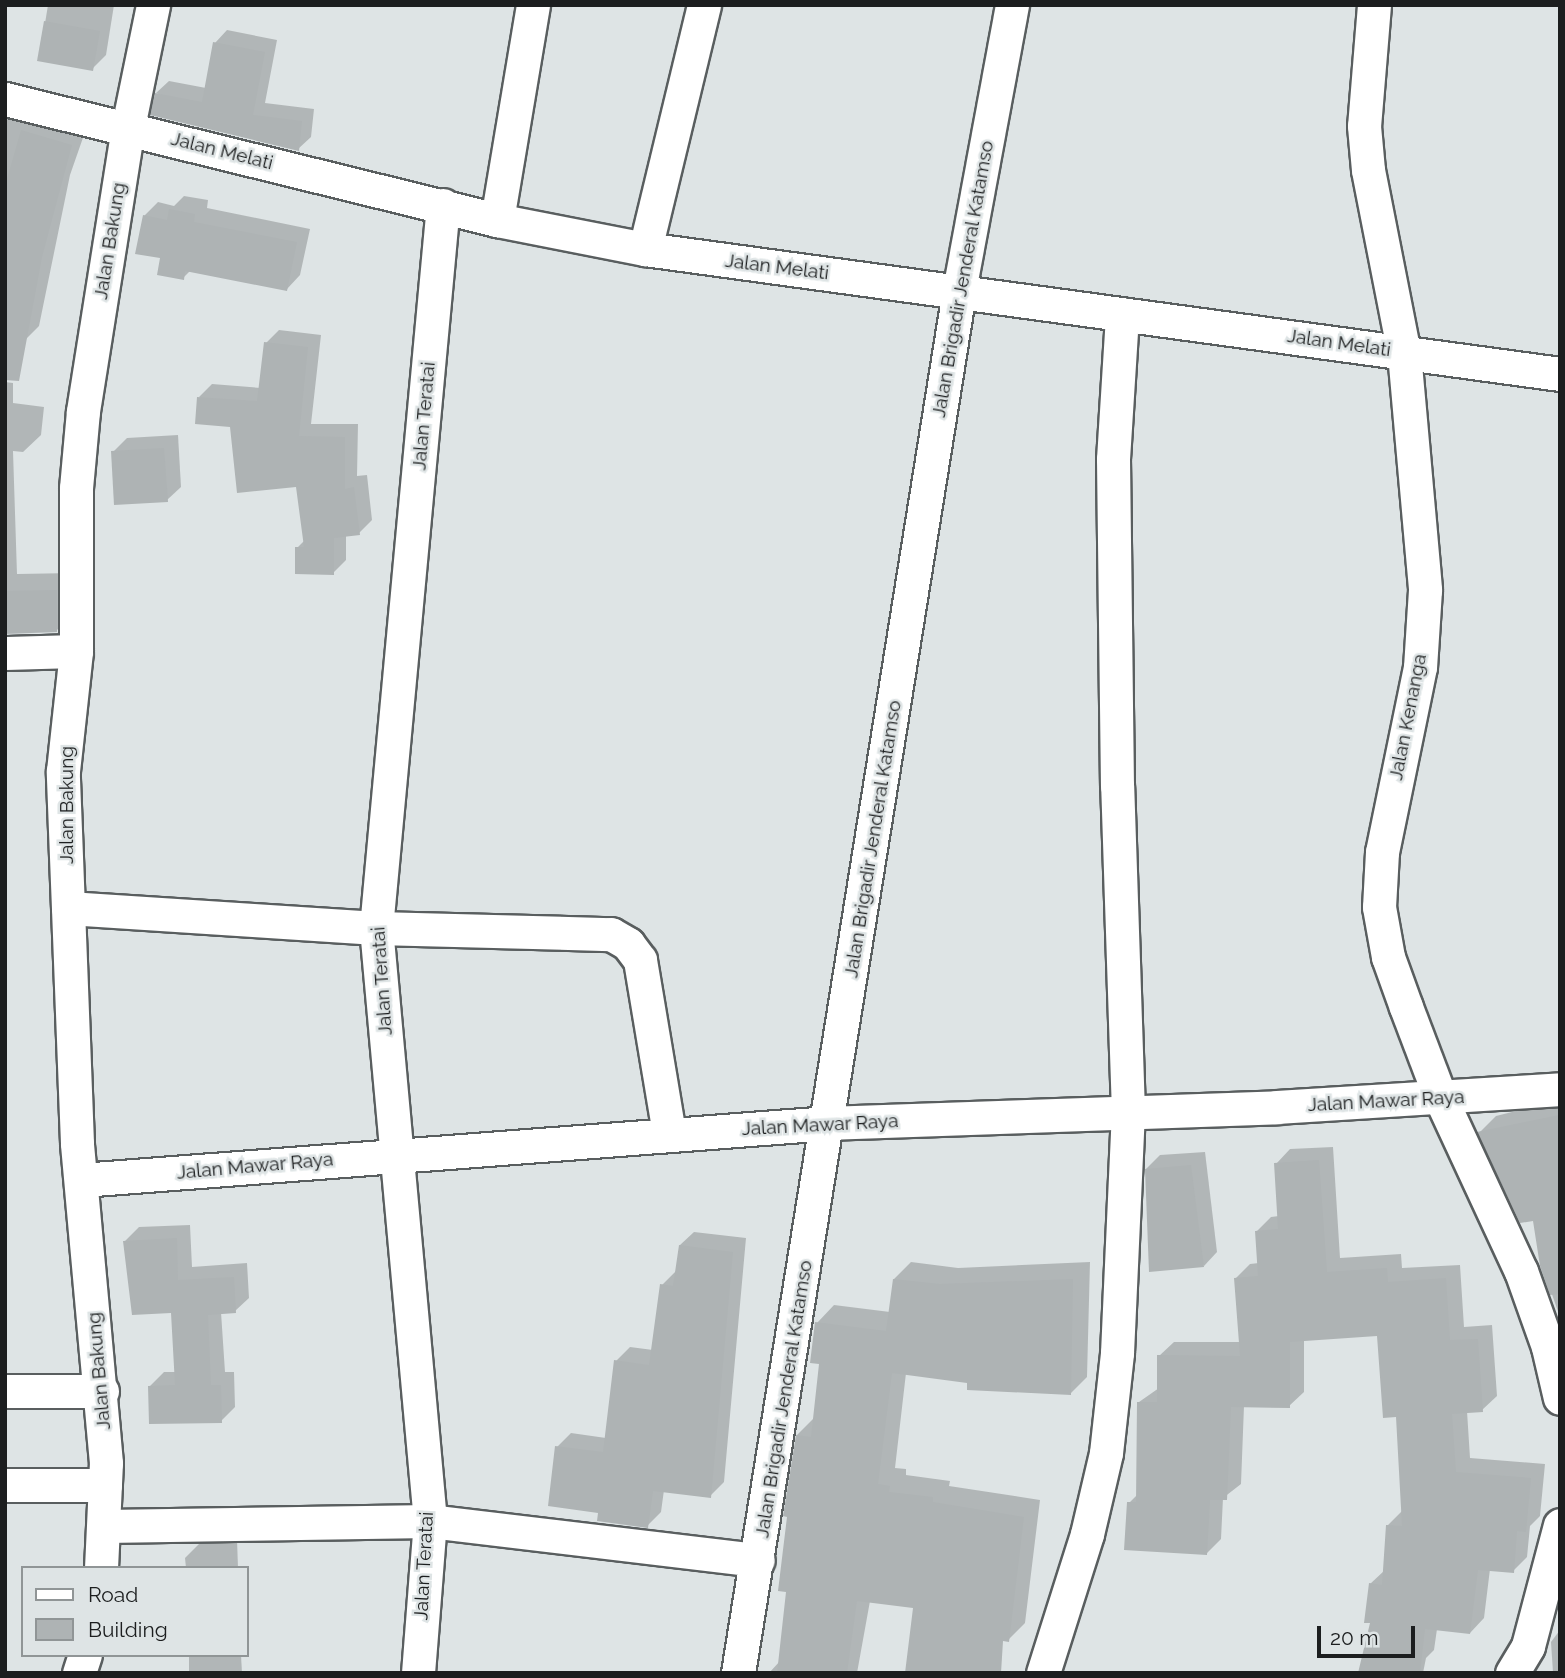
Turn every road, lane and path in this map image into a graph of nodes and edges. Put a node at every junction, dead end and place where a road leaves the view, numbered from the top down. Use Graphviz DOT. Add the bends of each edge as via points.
graph roads {
  1 [pos="153,5"];
  2 [pos="533,5"];
  3 [pos="704,5"];
  4 [pos="1012,5"];
  5 [pos="1374,5"];
  6 [pos="5,99"];
  7 [pos="128,127"];
  8 [pos="443,205"];
  9 [pos="497,220"];
  10 [pos="645,250"];
  11 [pos="959,291"];
  12 [pos="1122,314"];
  13 [pos="1404,353"];
  14 [pos="1560,374"];
  15 [pos="76,651"];
  16 [pos="5,653"];
  17 [pos="68,908"];
  18 [pos="376,928"];
  19 [pos="1560,1089"];
  20 [pos="1441,1099"];
  21 [pos="1128,1112"];
  22 [pos="828,1124"];
  23 [pos="670,1134"];
  24 [pos="396,1155"];
  25 [pos="81,1180"];
  26 [pos="5,1391"];
  27 [pos="102,1391"];
  28 [pos="1560,1398"];
  29 [pos="5,1485"];
  30 [pos="105,1485"];
  31 [pos="430,1521"];
  32 [pos="1560,1525"];
  33 [pos="105,1526"];
  34 [pos="758,1560"];
  35 [pos="101,1566"];
  36 [pos="1522,1664"];
  37 [pos="418,1673"];
  38 [pos="738,1673"];
  39 [pos="1043,1673"];
  1 -- 7 [label="street, Jalan Bakung"];
  2 -- 9 [label="street"];
  3 -- 10 [label="street"];
  4 -- 11 [label="street, Jalan Brigadir Jenderal Katamso"];
  5 -- 13 [label="street, Jalan Kenanga" via="1364,126 1368,170"];
  6 -- 7 [label="street, Jalan Melati"];
  7 -- 8 [label="street, Jalan Melati"];
  7 -- 15 [label="street, Jalan Bakung" via="83,411 76,488"];
  8 -- 9 [label="street, Jalan Melati"];
  8 -- 18 [label="street, Jalan Teratai"];
  9 -- 10 [label="street, Jalan Melati"];
  10 -- 11 [label="street, Jalan Melati"];
  11 -- 12 [label="street, Jalan Melati"];
  11 -- 22 [label="street, Jalan Brigadir Jenderal Katamso"];
  12 -- 13 [label="street, Jalan Melati"];
  12 -- 21 [label="street" via="1113,459 1116,786"];
  13 -- 14 [label="street, Jalan Melati"];
  13 -- 20 [label="street, Jalan Kenanga" via="1425,590 1420,667 1382,852 1379,906 1388,957"];
  15 -- 16 [label="street"];
  15 -- 17 [label="street, Jalan Bakung" via="63,771"];
  17 -- 18 [label="street"];
  17 -- 25 [label="street, Jalan Bakung"];
  18 -- 23 [label="street" via="611,934 628,944 640,960"];
  18 -- 24 [label="street, Jalan Teratai"];
  19 -- 20 [label="street, Jalan Mawar Raya"];
  20 -- 21 [label="street, Jalan Mawar Raya"];
  20 -- 28 [label="street, Jalan Kenanga" via="1521,1271"];
  21 -- 22 [label="street, Jalan Mawar Raya"];
  21 -- 39 [label="street" via="1117,1353 1106,1453 1087,1534"];
  22 -- 23 [label="street, Jalan Mawar Raya"];
  22 -- 34 [label="street, Jalan Brigadir Jenderal Katamso"];
  23 -- 24 [label="street, Jalan Mawar Raya"];
  24 -- 25 [label="street, Jalan Mawar Raya"];
  24 -- 31 [label="street, Jalan Teratai"];
  25 -- 27 [label="street, Jalan Bakung"];
  26 -- 27 [label="street"];
  27 -- 30 [label="street, Jalan Bakung"];
  29 -- 30 [label="street"];
  30 -- 33 [label="street, Jalan Bakung"];
  31 -- 33 [label="street"];
  31 -- 34 [label="street"];
  31 -- 37 [label="street, Jalan Teratai"];
  32 -- 36 [label="street"];
  33 -- 35 [label="street, Jalan Bakung"];
  34 -- 38 [label="street, Jalan Brigadir Jenderal Katamso"];
}
